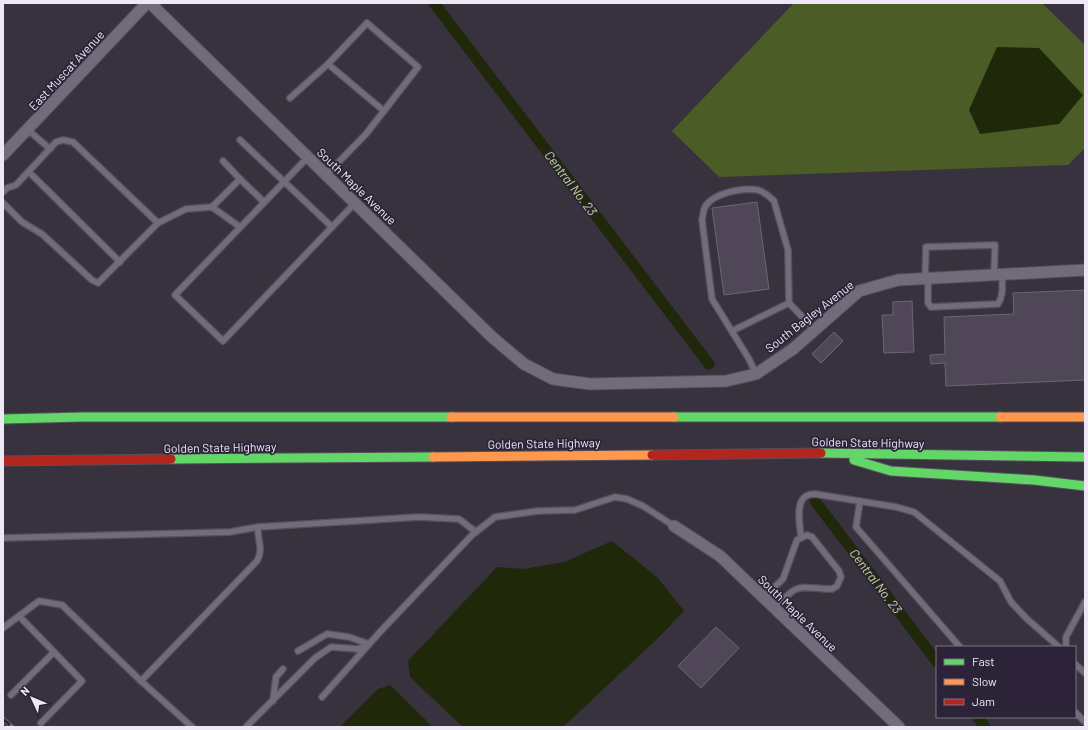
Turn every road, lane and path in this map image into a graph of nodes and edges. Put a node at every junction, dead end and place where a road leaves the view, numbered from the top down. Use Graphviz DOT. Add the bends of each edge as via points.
graph roads {
  1 [pos="147,3"];
  2 [pos="150,3"];
  3 [pos="328,64"];
  4 [pos="290,98"];
  5 [pos="384,111"];
  6 [pos="27,129"];
  7 [pos="240,140"];
  8 [pos="50,149"];
  9 [pos="3,155"];
  10 [pos="308,157"];
  11 [pos="223,161"];
  12 [pos="29,172"];
  13 [pos="326,175"];
  14 [pos="240,179"];
  15 [pos="284,181"];
  16 [pos="3,192"];
  17 [pos="264,202"];
  18 [pos="3,203"];
  19 [pos="356,203"];
  20 [pos="212,207"];
  21 [pos="158,223"];
  22 [pos="240,227"];
  23 [pos="332,227"];
  24 [pos="120,262"];
  25 [pos="1085,270"];
  26 [pos="998,274"];
  27 [pos="926,278"];
  28 [pos="790,303"];
  29 [pos="814,329"];
  30 [pos="732,332"];
  31 [pos="756,374"];
  32 [pos="553,379"];
  33 [pos="1061,407"];
  34 [pos="966,417"];
  35 [pos="1085,417"];
  36 [pos="3,419"];
  37 [pos="829,453"];
  38 [pos="1085,457"];
  39 [pos="3,461"];
  40 [pos="1085,486"];
  41 [pos="860,501"];
  42 [pos="674,526"];
  43 [pos="258,527"];
  44 [pos="476,532"];
  45 [pos="801,536"];
  46 [pos="3,538"];
  47 [pos="763,598"];
  48 [pos="1085,602"];
  49 [pos="774,608"];
  50 [pos="19,616"];
  51 [pos="3,628"];
  52 [pos="369,644"];
  53 [pos="959,646"];
  54 [pos="1058,646"];
  55 [pos="1066,646"];
  56 [pos="298,651"];
  57 [pos="54,652"];
  58 [pos="1076,665"];
  59 [pos="283,669"];
  60 [pos="1085,673"];
  61 [pos="141,681"];
  62 [pos="11,694"];
  63 [pos="322,697"];
  64 [pos="272,702"];
  65 [pos="1076,713"];
  66 [pos="1085,722"];
  67 [pos="41,723"];
  68 [pos="192,727"];
  69 [pos="246,727"];
  70 [pos="899,727"];
  1 -- 6 [label="street, East Muscat Avenue"];
  2 -- 10 [label="street, South Maple Avenue"];
  3 -- 4 [label="lane"];
  3 -- 5 [label="lane"];
  3 -- 5 [label="lane" via="367,23 418,67"];
  5 -- 13 [label="lane" via="366,134"];
  6 -- 8 [label="lane"];
  6 -- 9 [label="street, East Muscat Avenue"];
  7 -- 15 [label="lane"];
  8 -- 12 [label="lane"];
  8 -- 21 [label="lane" via="56,142 73,142"];
  10 -- 13 [label="street, South Maple Avenue"];
  10 -- 15 [label="lane"];
  11 -- 14 [label="lane"];
  12 -- 16 [label="lane" via="16,185"];
  12 -- 24 [label="lane"];
  13 -- 19 [label="street, South Maple Avenue"];
  14 -- 17 [label="lane"];
  14 -- 20 [label="lane"];
  15 -- 17 [label="lane"];
  15 -- 23 [label="lane"];
  17 -- 22 [label="lane"];
  18 -- 24 [label="lane" via="22,222 42,234 94,282 98,283"];
  19 -- 23 [label="lane"];
  19 -- 32 [label="street, South Maple Avenue" via="492,337 524,364"];
  20 -- 21 [label="lane" via="186,209"];
  20 -- 22 [label="lane"];
  21 -- 24 [label="lane"];
  22 -- 23 [label="lane" via="175,295 223,341"];
  25 -- 26 [label="street, South Bagley Avenue"];
  26 -- 27 [label="street, South Bagley Avenue"];
  26 -- 27 [label="lane" via="1002,292 998,304 932,307 928,302"];
  26 -- 27 [label="lane" via="995,246 926,247"];
  27 -- 29 [label="street, South Bagley Avenue" via="898,280 859,291"];
  28 -- 29 [label="lane"];
  28 -- 30 [label="lane"];
  28 -- 30 [label="lane" via="788,250 774,200 758,190 729,193 713,198 705,207 702,220 709,282 712,299"];
  29 -- 31 [label="street, South Bagley Avenue" via="793,349"];
  30 -- 31 [label="lane"];
  31 -- 32 [label="street, South Bagley Avenue" via="726,381 590,384"];
  33 -- 34 [label="highway"];
  34 -- 35 [label="highway, Golden State Highway"];
  34 -- 36 [label="highway, Golden State Highway"];
  37 -- 38 [label="highway, Golden State Highway"];
  37 -- 39 [label="highway, Golden State Highway"];
  37 -- 40 [label="highway" via="891,471 1034,480"];
  41 -- 45 [label="lane" via="815,494 805,496 798,514"];
  41 -- 53 [label="lane" via="856,526"];
  41 -- 54 [label="lane" via="902,508 923,518 1000,581 1011,602"];
  42 -- 44 [label="lane" via="643,506 615,497 575,510 495,517"];
  42 -- 47 [label="street, South Maple Avenue" via="720,556"];
  43 -- 44 [label="lane" via="419,517 459,519"];
  43 -- 46 [label="lane" via="230,532"];
  43 -- 61 [label="lane" via="261,550 257,561"];
  44 -- 52 [label="lane"];
  45 -- 47 [label="lane" via="796,540 784,579"];
  45 -- 49 [label="lane" via="812,537 841,577 832,590 813,587 792,589"];
  47 -- 49 [label="street, South Maple Avenue"];
  48 -- 55 [label="lane" via="1066,637"];
  49 -- 70 [label="street, South Maple Avenue"];
  50 -- 51 [label="lane"];
  50 -- 57 [label="lane"];
  50 -- 61 [label="lane" via="39,601 62,605"];
  52 -- 56 [label="lane" via="349,637 327,634"];
  52 -- 63 [label="lane"];
  52 -- 64 [label="lane" via="358,648 331,647 315,658"];
  57 -- 62 [label="lane"];
  57 -- 67 [label="lane" via="82,681"];
  58 -- 60 [label="lane"];
  59 -- 64 [label="lane" via="276,677"];
  61 -- 68 [label="lane"];
  64 -- 69 [label="lane"];
  65 -- 66 [label="lane"];
}
